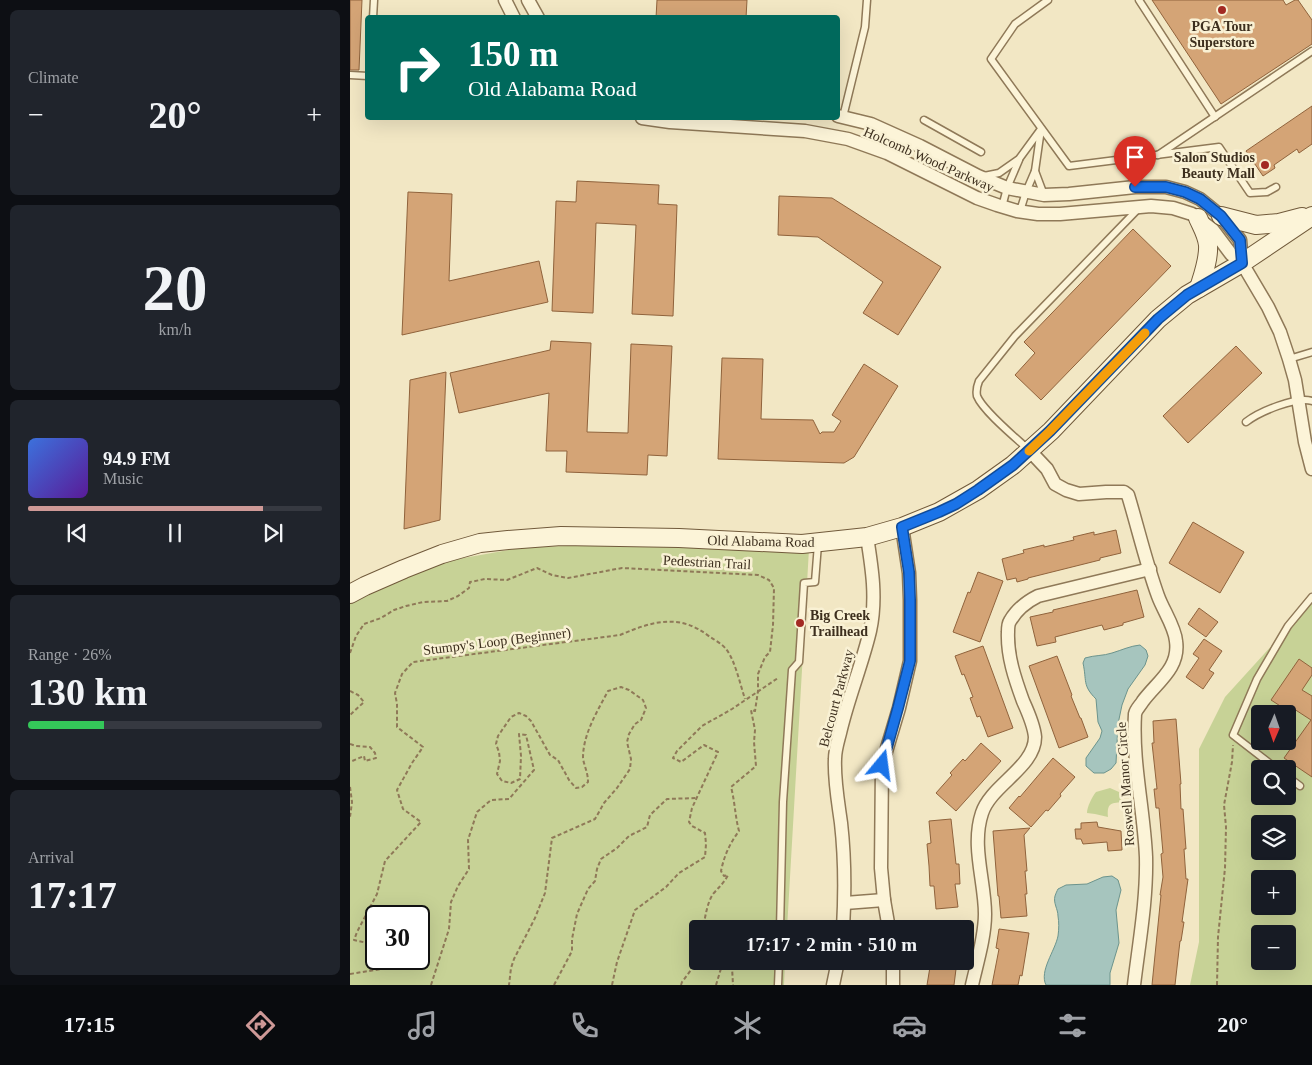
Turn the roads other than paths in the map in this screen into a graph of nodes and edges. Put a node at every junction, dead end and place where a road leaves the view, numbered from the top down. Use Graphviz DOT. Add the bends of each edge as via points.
graph roads {
  1 [pos="374,0"];
  2 [pos="505,0"];
  3 [pos="528,0"];
  4 [pos="867,0"];
  5 [pos="1033,0"];
  6 [pos="1048,0"];
  7 [pos="1139,0"];
  8 [pos="1038,7"];
  9 [pos="373,15"];
  10 [pos="512,15"];
  11 [pos="536,15"];
  12 [pos="1312,51"];
  13 [pos="350,76"];
  14 [pos="365,76"];
  15 [pos="840,116"];
  16 [pos="1215,116"];
  17 [pos="656,120"];
  18 [pos="924,120"];
  19 [pos="1041,129"];
  20 [pos="981,152"];
  21 [pos="1157,156"];
  22 [pos="1019,159"];
  23 [pos="1035,171"];
  24 [pos="978,176"];
  25 [pos="1276,186"];
  26 [pos="1007,188"];
  27 [pos="1026,192"];
  28 [pos="1044,195"];
  29 [pos="1002,207"];
  30 [pos="1140,207"];
  31 [pos="1020,211"];
  32 [pos="1312,215"];
  33 [pos="1221,216"];
  34 [pos="1198,218"];
  35 [pos="1242,263"];
  36 [pos="1199,288"];
  37 [pos="1312,352"];
  38 [pos="1290,359"];
  39 [pos="1308,399"];
  40 [pos="1246,422"];
  41 [pos="1030,450"];
  42 [pos="1312,469"];
  43 [pos="902,527"];
  44 [pos="867,536"];
  45 [pos="818,543"];
  46 [pos="1150,569"];
  47 [pos="350,594"];
  48 [pos="1312,597"];
  49 [pos="1265,760"];
  50 [pos="1296,783"];
  51 [pos="1300,786"];
  52 [pos="884,900"];
  53 [pos="845,903"];
  54 [pos="780,920"];
  55 [pos="844,920"];
  56 [pos="887,920"];
  57 [pos="779,970"];
  58 [pos="836,970"];
  59 [pos="893,970"];
  60 [pos="778,985"];
  61 [pos="833,985"];
  62 [pos="893,985"];
  63 [pos="972,985"];
  64 [pos="1134,985"];
  1 -- 9 [label="lane"];
  2 -- 10 [label="street"];
  3 -- 11 [label="street"];
  4 -- 15 [label="lane" via="865,27"];
  5 -- 8 [label="lane"];
  6 -- 8 [label="lane"];
  7 -- 16 [label="lane"];
  8 -- 19 [label="lane" via="1015,24 991,59"];
  12 -- 16 [label="lane"];
  13 -- 14 [label="lane"];
  15 -- 24 [label="street, Holcomb Wood Parkway" via="871,124"];
  16 -- 21 [label="lane"];
  17 -- 29 [label="street, Holcomb Wood Parkway" via="805,131 848,139 887,153"];
  18 -- 20 [label="lane"];
  19 -- 21 [label="lane" via="1069,166"];
  19 -- 22 [label="lane"];
  19 -- 23 [label="lane"];
  21 -- 25 [label="lane" via="1220,147 1250,193 1267,192"];
  22 -- 24 [label="lane" via="999,173"];
  22 -- 26 [label="lane"];
  23 -- 27 [label="lane"];
  23 -- 28 [label="lane"];
  24 -- 26 [label="street, Holcomb Wood Parkway"];
  26 -- 27 [label="street, Holcomb Wood Parkway"];
  26 -- 29 [label="lane"];
  27 -- 28 [label="street, Holcomb Wood Parkway"];
  27 -- 31 [label="lane"];
  28 -- 33 [label="street, Holcomb Wood Parkway" via="1166,187 1200,199"];
  29 -- 31 [label="street, Holcomb Wood Parkway"];
  30 -- 31 [label="street, Holcomb Wood Parkway" via="1060,214"];
  30 -- 34 [label="street, Holcomb Wood Parkway" via="1172,208"];
  30 -- 41 [label="lane" via="1015,336 979,381 977,394 982,404"];
  32 -- 33 [label="main road" via="1256,225"];
  32 -- 35 [label="main road, Old Alabama Road"];
  33 -- 35 [label="street, Holcomb Wood Parkway" via="1240,240"];
  34 -- 35 [label="street, Holcomb Wood Parkway"];
  34 -- 36 [label="main road" via="1208,246"];
  35 -- 36 [label="main road, Old Alabama Road"];
  35 -- 38 [label="street, Holcomb Wood Parkway" via="1268,307"];
  36 -- 41 [label="main road, Old Alabama Road" via="1158,319"];
  37 -- 38 [label="lane"];
  38 -- 39 [label="street, Holcomb Wood Parkway"];
  39 -- 40 [label="lane" via="1274,407"];
  39 -- 42 [label="street, Holcomb Wood Parkway" via="1305,442"];
  41 -- 43 [label="main road, Old Alabama Road" via="956,504"];
  41 -- 46 [label="street, Roswell Manor Circle" via="1055,484 1066,490 1078,494 1128,494"];
  43 -- 44 [label="main road, Old Alabama Road"];
  43 -- 52 [label="street" via="909,572 910,661 882,765"];
  44 -- 45 [label="main road, Old Alabama Road"];
  44 -- 53 [label="street, Belcourt Parkway" via="873,578 872,616 835,758"];
  45 -- 47 [label="main road, Old Alabama Road" via="561,536 480,543 442,554"];
  45 -- 54 [label="lane" via="815,582 804,583 799,662 792,670 783,802"];
  46 -- 63 [label="street" via="1038,596 1024,603 1010,621 1008,651 1014,677 1031,720 1034,746 1030,756 988,800 979,820 977,839 985,915"];
  46 -- 64 [label="street, Roswell Manor Circle" via="1176,640 1176,652 1174,664 1136,711 1135,737 1146,879"];
  48 -- 49 [label="lane" via="1288,626 1257,679 1233,735"];
  50 -- 51 [label="lane"];
  52 -- 53 [label="street"];
  52 -- 56 [label="street"];
  53 -- 55 [label="street, Belcourt Parkway"];
  57 -- 60 [label="lane"];
  58 -- 61 [label="street"];
  59 -- 62 [label="street"];
}
